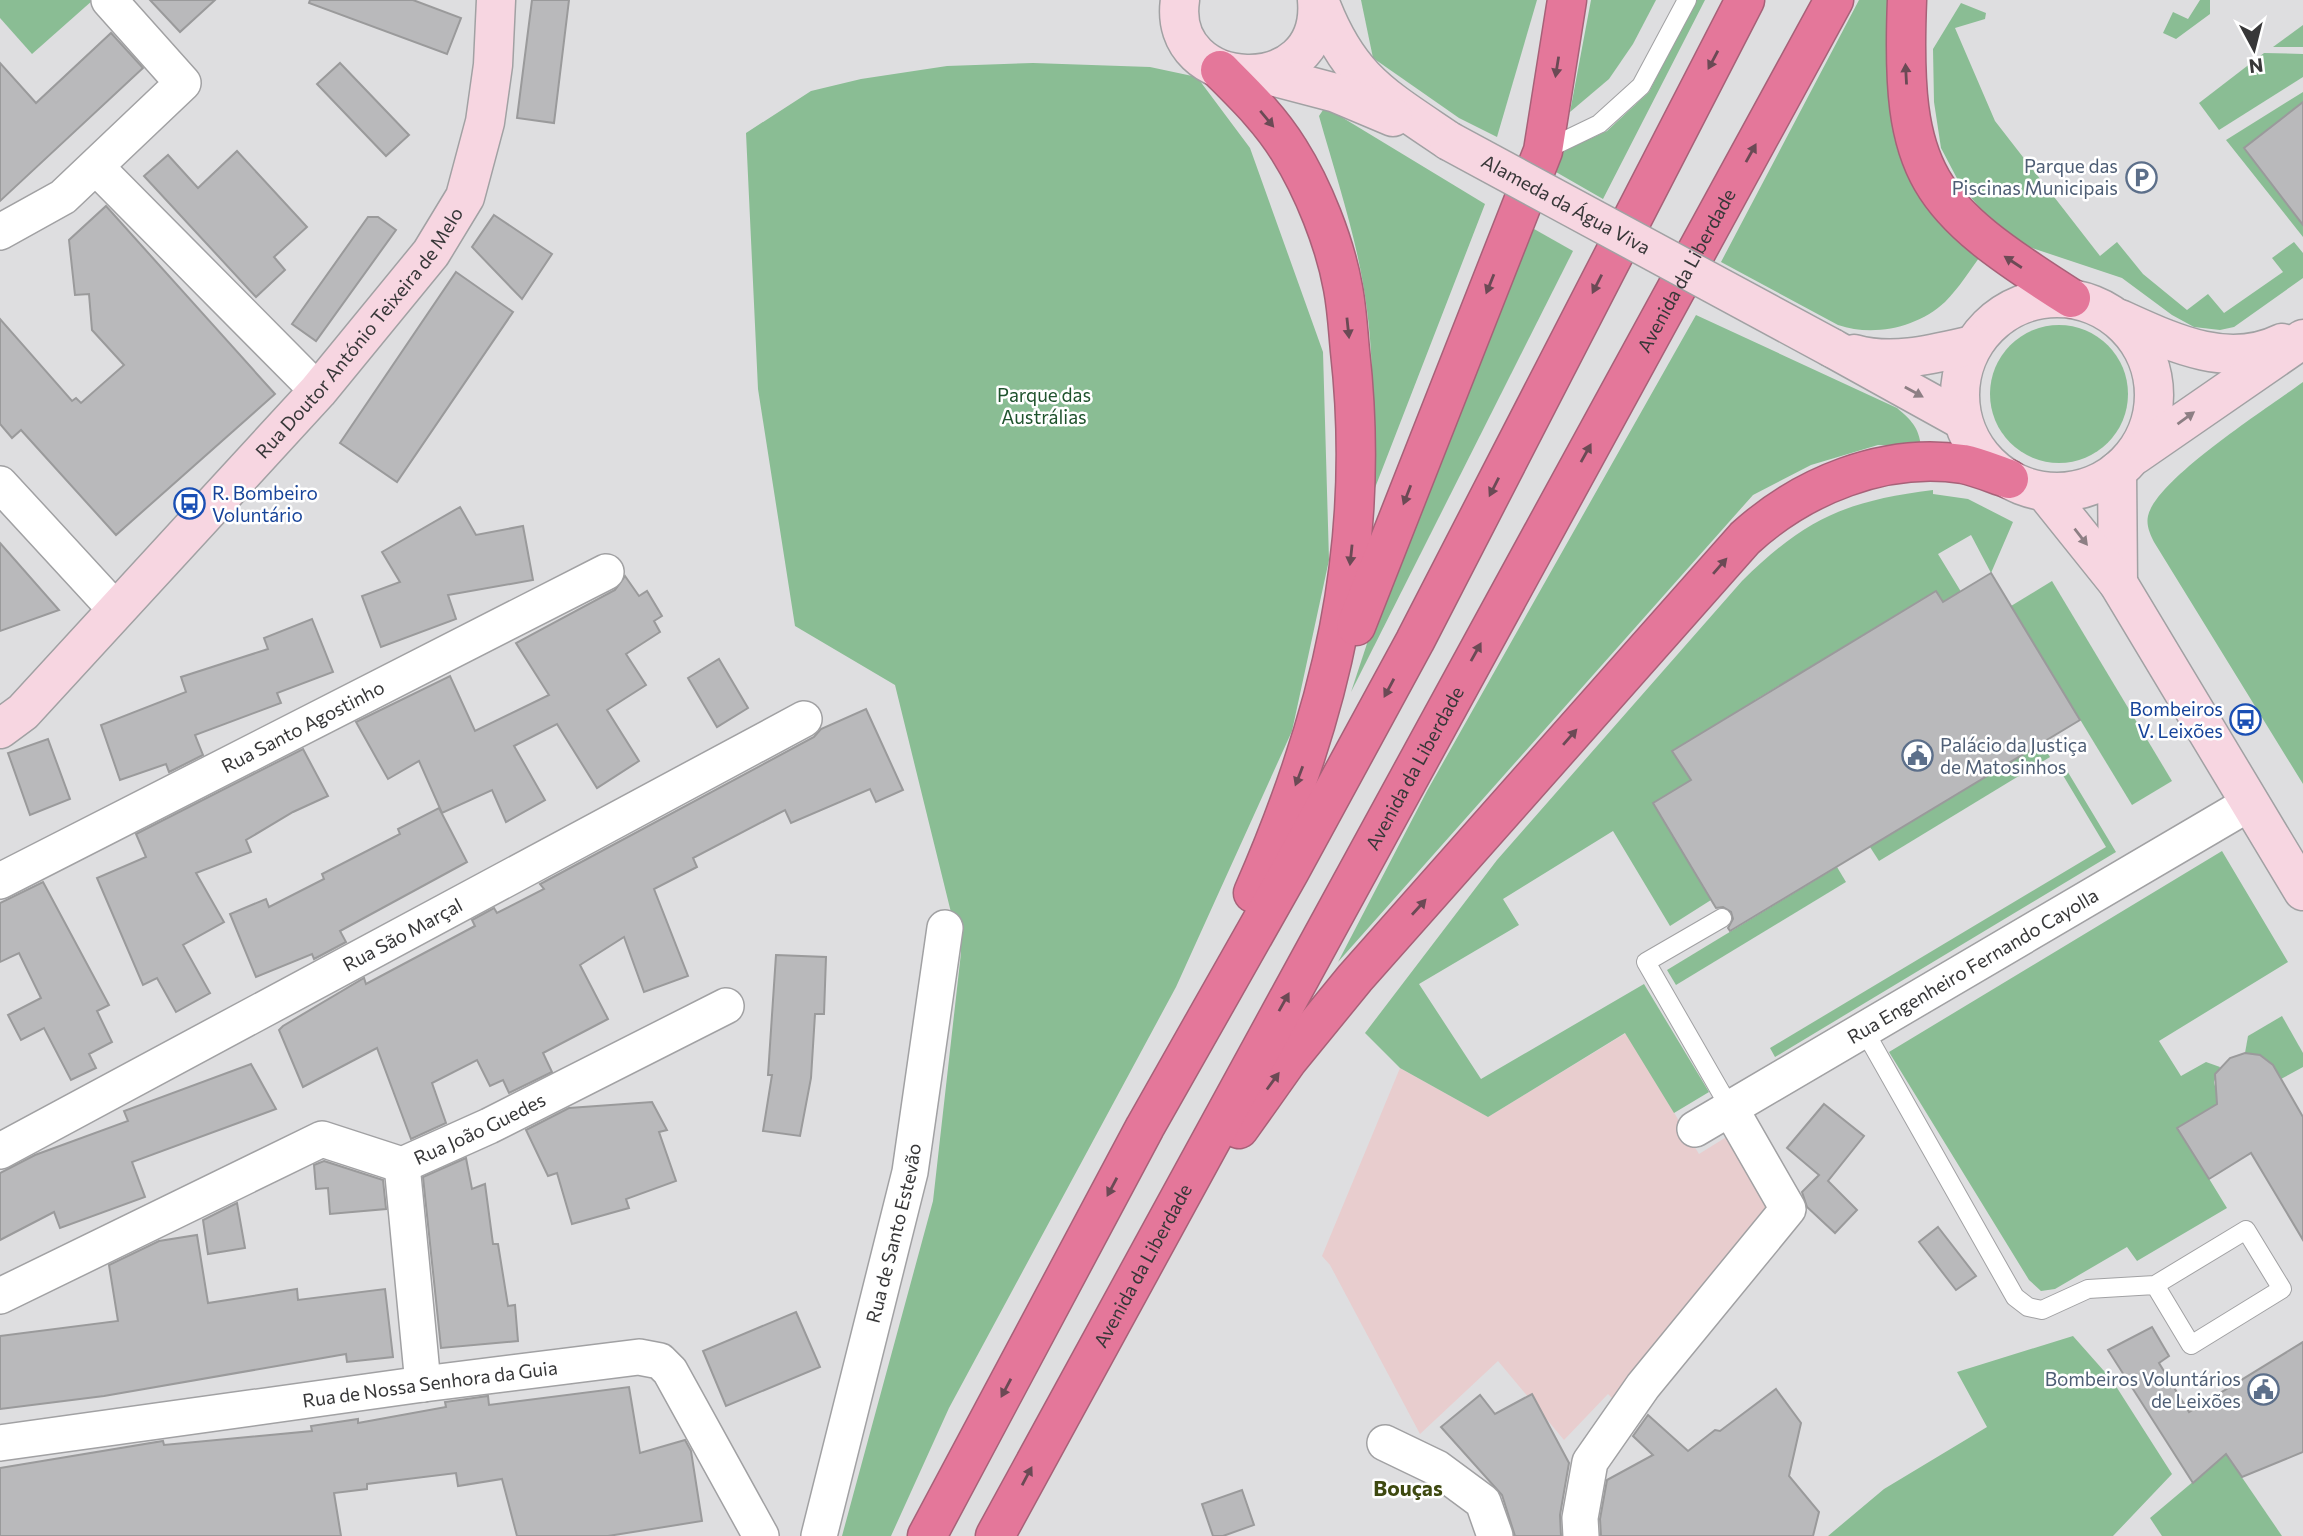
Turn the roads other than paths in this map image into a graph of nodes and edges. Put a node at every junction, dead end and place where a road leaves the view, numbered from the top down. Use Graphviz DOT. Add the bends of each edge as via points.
graph roads {
  1 [pos="109,0"];
  2 [pos="496,0"];
  3 [pos="1180,0"];
  4 [pos="1318,0"];
  5 [pos="1567,0"];
  6 [pos="1686,0"];
  7 [pos="1745,0"];
  8 [pos="1834,0"];
  9 [pos="1907,0"];
  10 [pos="1220,70"];
  11 [pos="1264,74"];
  12 [pos="1449,141"];
  13 [pos="1543,151"];
  14 [pos="96,167"];
  15 [pos="0,232"];
  16 [pos="2071,299"];
  17 [pos="2116,318"];
  18 [pos="2303,336"];
  19 [pos="1973,345"];
  20 [pos="1832,348"];
  21 [pos="318,391"];
  22 [pos="1962,420"];
  23 [pos="2124,465"];
  24 [pos="2009,479"];
  25 [pos="0,484"];
  26 [pos="2045,492"];
  27 [pos="606,572"];
  28 [pos="2118,583"];
  29 [pos="116,610"];
  30 [pos="804,719"];
  31 [pos="0,729"];
  32 [pos="1315,732"];
  33 [pos="2250,803"];
  34 [pos="0,881"];
  35 [pos="2303,891"];
  36 [pos="1722,918"];
  37 [pos="945,928"];
  38 [pos="726,1006"];
  39 [pos="1864,1030"];
  40 [pos="1730,1108"];
  41 [pos="1145,1127"];
  42 [pos="1695,1129"];
  43 [pos="0,1151"];
  44 [pos="402,1165"];
  45 [pos="2155,1285"];
  46 [pos="0,1296"];
  47 [pos="423,1384"];
  48 [pos="1075,1384"];
  49 [pos="0,1443"];
  50 [pos="1385,1443"];
  51 [pos="761,1536"];
  52 [pos="819,1536"];
  53 [pos="927,1536"];
  54 [pos="995,1536"];
  55 [pos="1495,1536"];
  56 [pos="1581,1536"];
  1 -- 14 [label="street" via="183,83"];
  2 -- 21 [label="street, Rua Doutor António Teixeira de Melo" via="485,122 465,197 431,253"];
  3 -- 10 [label="street" via="1182,26 1190,45"];
  4 -- 11 [label="street" via="1313,34 1301,52"];
  4 -- 12 [label="street, Alameda da Água Viva" via="1333,37 1377,92"];
  5 -- 13 [label="highway, one-way"];
  6 -- 13 [label="lane" via="1641,86 1599,124"];
  7 -- 41 [label="highway, one-way" via="1415,641"];
  48 -- 8 [label="highway, Avenida da Liberdade, one-way"];
  16 -- 9 [label="highway, one-way" via="1966,226 1940,197 1920,162 1907,97"];
  10 -- 11 [label="street, Alameda da Água Viva" via="1242,76"];
  10 -- 32 [label="highway, one-way" via="1273,125 1291,152 1343,286 1357,410 1357,491 1338,639"];
  11 -- 12 [label="street, Alameda da Água Viva" via="1336,93"];
  12 -- 20 [label="street, Alameda da Água Viva, bridge"];
  13 -- 32 [label="highway, one-way"];
  14 -- 15 [label="street" via="62,197"];
  14 -- 21 [label="street"];
  16 -- 17 [label="street" via="2095,305"];
  16 -- 19 [label="street" via="2042,299 2015,307 1991,323"];
  17 -- 18 [label="street" via="2188,349 2219,353 2269,350"];
  17 -- 23 [label="street" via="2138,341 2151,370 2155,401 2147,431"];
  23 -- 18 [label="street, one-way"];
  19 -- 20 [label="street, Alameda da Água Viva" via="1903,358 1869,358"];
  19 -- 22 [label="street" via="1959,394"];
  20 -- 22 [label="street, Alameda da Água Viva, one-way"];
  21 -- 29 [label="street, Rua Doutor António Teixeira de Melo"];
  22 -- 24 [label="street" via="1980,454"];
  23 -- 26 [label="street" via="2083,488"];
  23 -- 28 [label="street"];
  24 -- 26 [label="street"];
  48 -- 24 [label="highway, one-way" via="1288,1060 1355,978 1745,538 1770,515 1807,493 1884,468 1945,462"];
  25 -- 29 [label="street"];
  26 -- 28 [label="street, one-way"];
  27 -- 34 [label="street, Rua Santo Agostinho"];
  28 -- 33 [label="street"];
  29 -- 31 [label="street, Rua Doutor António Teixeira de Melo" via="23,712"];
  30 -- 43 [label="street, Rua São Marçal"];
  32 -- 41 [label="highway, one-way" via="1269,855"];
  33 -- 35 [label="street"];
  33 -- 39 [label="street, Rua Engenheiro Fernando Cayolla"];
  36 -- 40 [label="lane" via="1646,962"];
  37 -- 52 [label="street, Rua de Santo Estevão" via="910,1172"];
  38 -- 44 [label="street, Rua João Guedes"];
  39 -- 40 [label="street, Rua Engenheiro Fernando Cayolla"];
  39 -- 45 [label="lane" via="2015,1297 2042,1310 2088,1289"];
  40 -- 42 [label="street, Rua Engenheiro Fernando Cayolla"];
  40 -- 56 [label="street" via="1788,1209 1607,1435 1590,1462"];
  41 -- 53 [label="highway, one-way"];
  44 -- 46 [label="street, Rua João Guedes" via="322,1139"];
  44 -- 47 [label="street"];
  45 -- 45 [label="lane" via="2246,1230 2282,1289 2192,1345"];
  47 -- 49 [label="street, Rua de Nossa Senhora da Guia"];
  47 -- 51 [label="street, Rua de Nossa Senhora da Guia" via="639,1357 660,1361 670,1371"];
  54 -- 48 [label="highway, Avenida da Liberdade, one-way"];
  50 -- 55 [label="street" via="1437,1468 1483,1502"];
}
